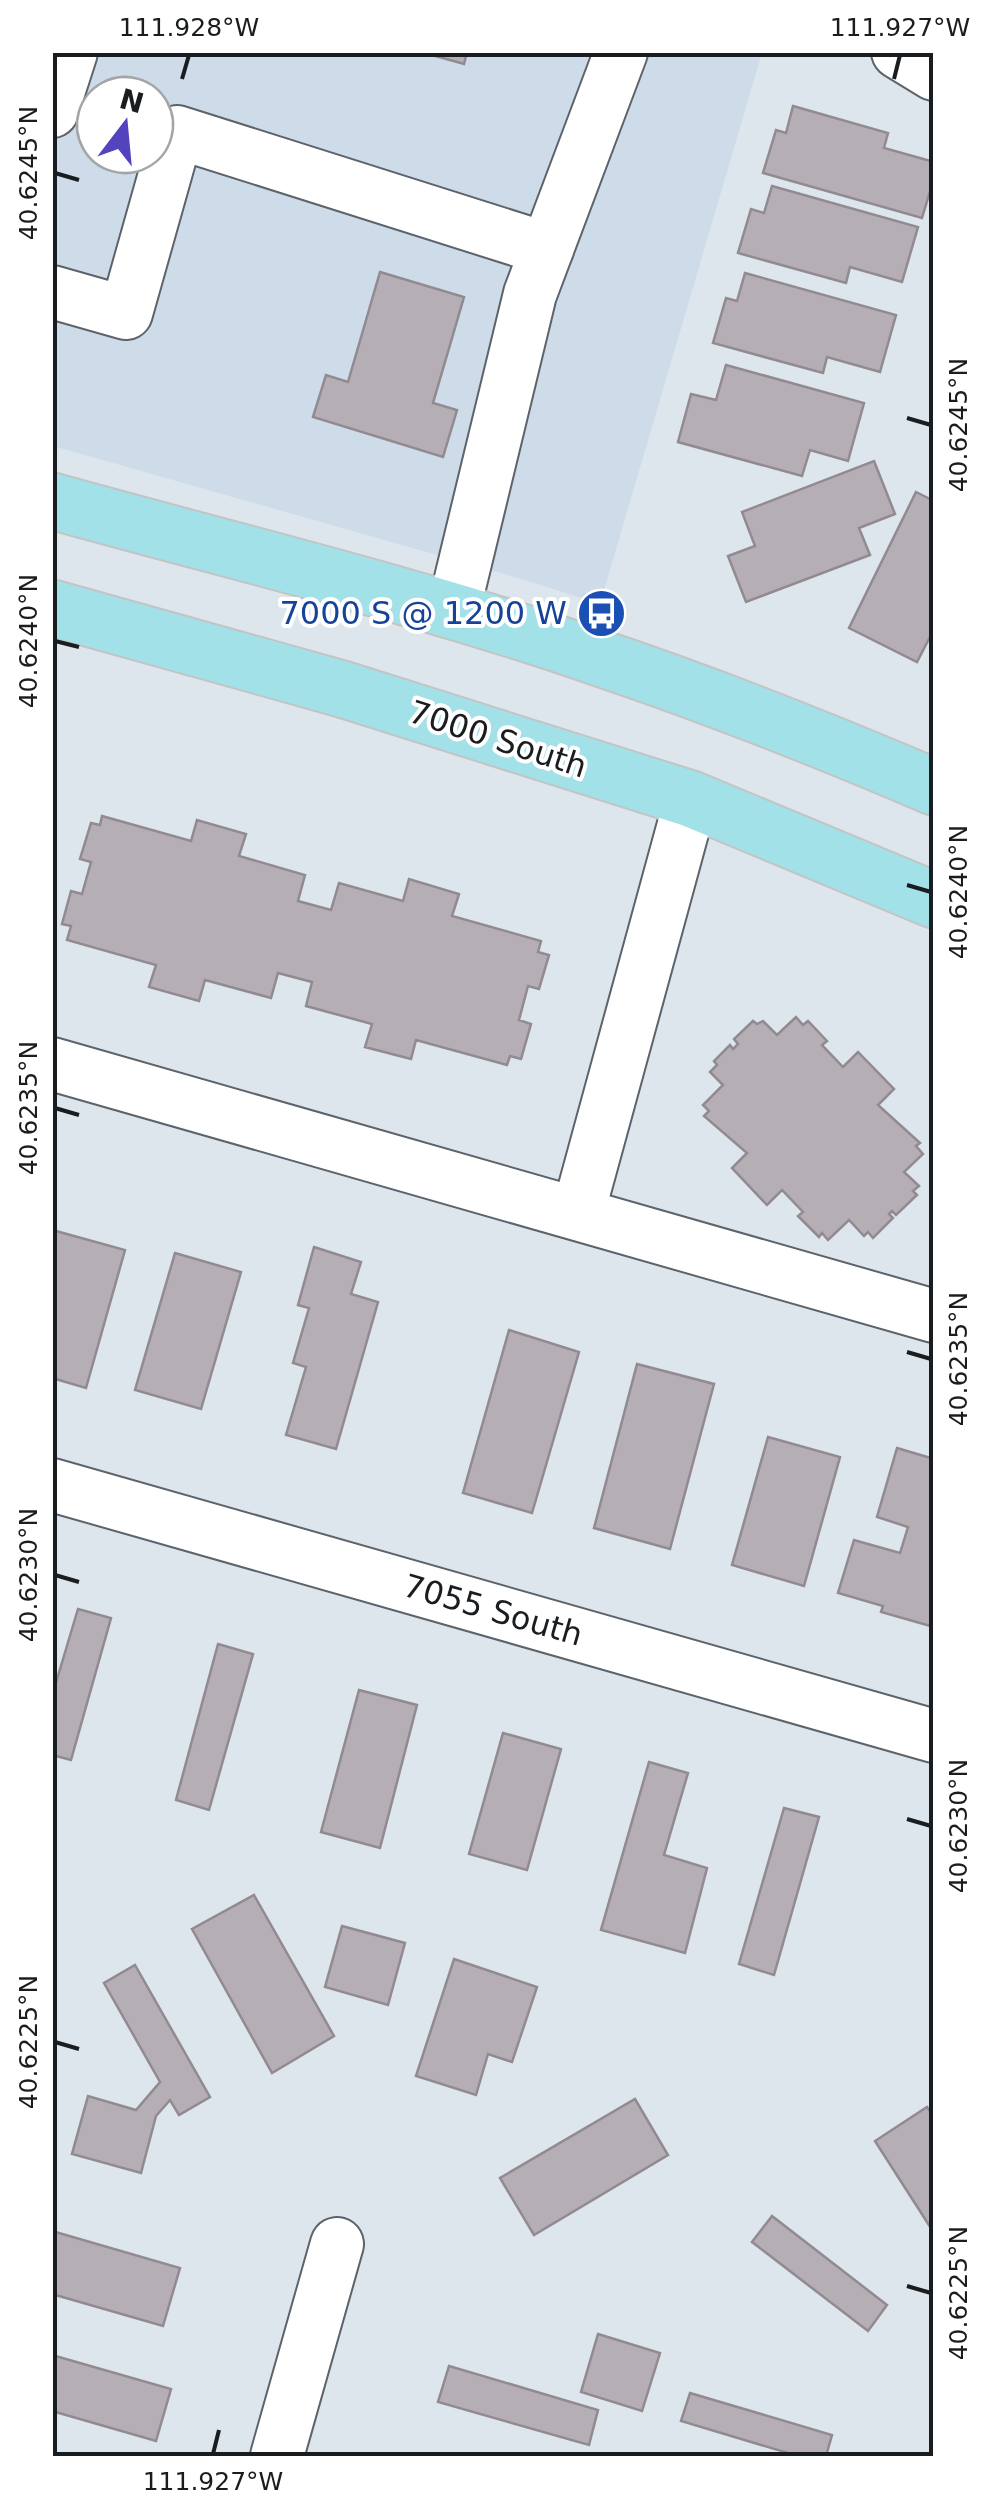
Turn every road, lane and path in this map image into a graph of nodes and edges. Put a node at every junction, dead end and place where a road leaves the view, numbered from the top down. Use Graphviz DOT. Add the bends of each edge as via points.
graph roads {
  1 [pos="71,52"];
  2 [pos="621,52"];
  3 [pos="898,52"];
  4 [pos="934,74"];
  5 [pos="52,111"];
  6 [pos="547,249"];
  7 [pos="52,292"];
  8 [pos="52,501"];
  9 [pos="52,608"];
  10 [pos="452,612"];
  11 [pos="934,786"];
  12 [pos="691,798"];
  13 [pos="934,900"];
  14 [pos="52,1064"];
  15 [pos="578,1213"];
  16 [pos="934,1316"];
  17 [pos="52,1485"];
  18 [pos="934,1736"];
  19 [pos="337,2244"];
  20 [pos="277,2456"];
  1 -- 5 [label="street"];
  2 -- 6 [label="street"];
  3 -- 4 [label="street"];
  6 -- 7 [label="street" via="176,132 126,313"];
  6 -- 10 [label="street" via="530,294"];
  8 -- 10 [label="main road"];
  9 -- 12 [label="main road, 7000 South" via="342,689"];
  10 -- 11 [label="main road" via="600,658"];
  12 -- 13 [label="main road, 7000 South"];
  12 -- 15 [label="street"];
  14 -- 15 [label="street"];
  15 -- 16 [label="street"];
  17 -- 18 [label="street, 7055 South"];
  19 -- 20 [label="street"];
}
